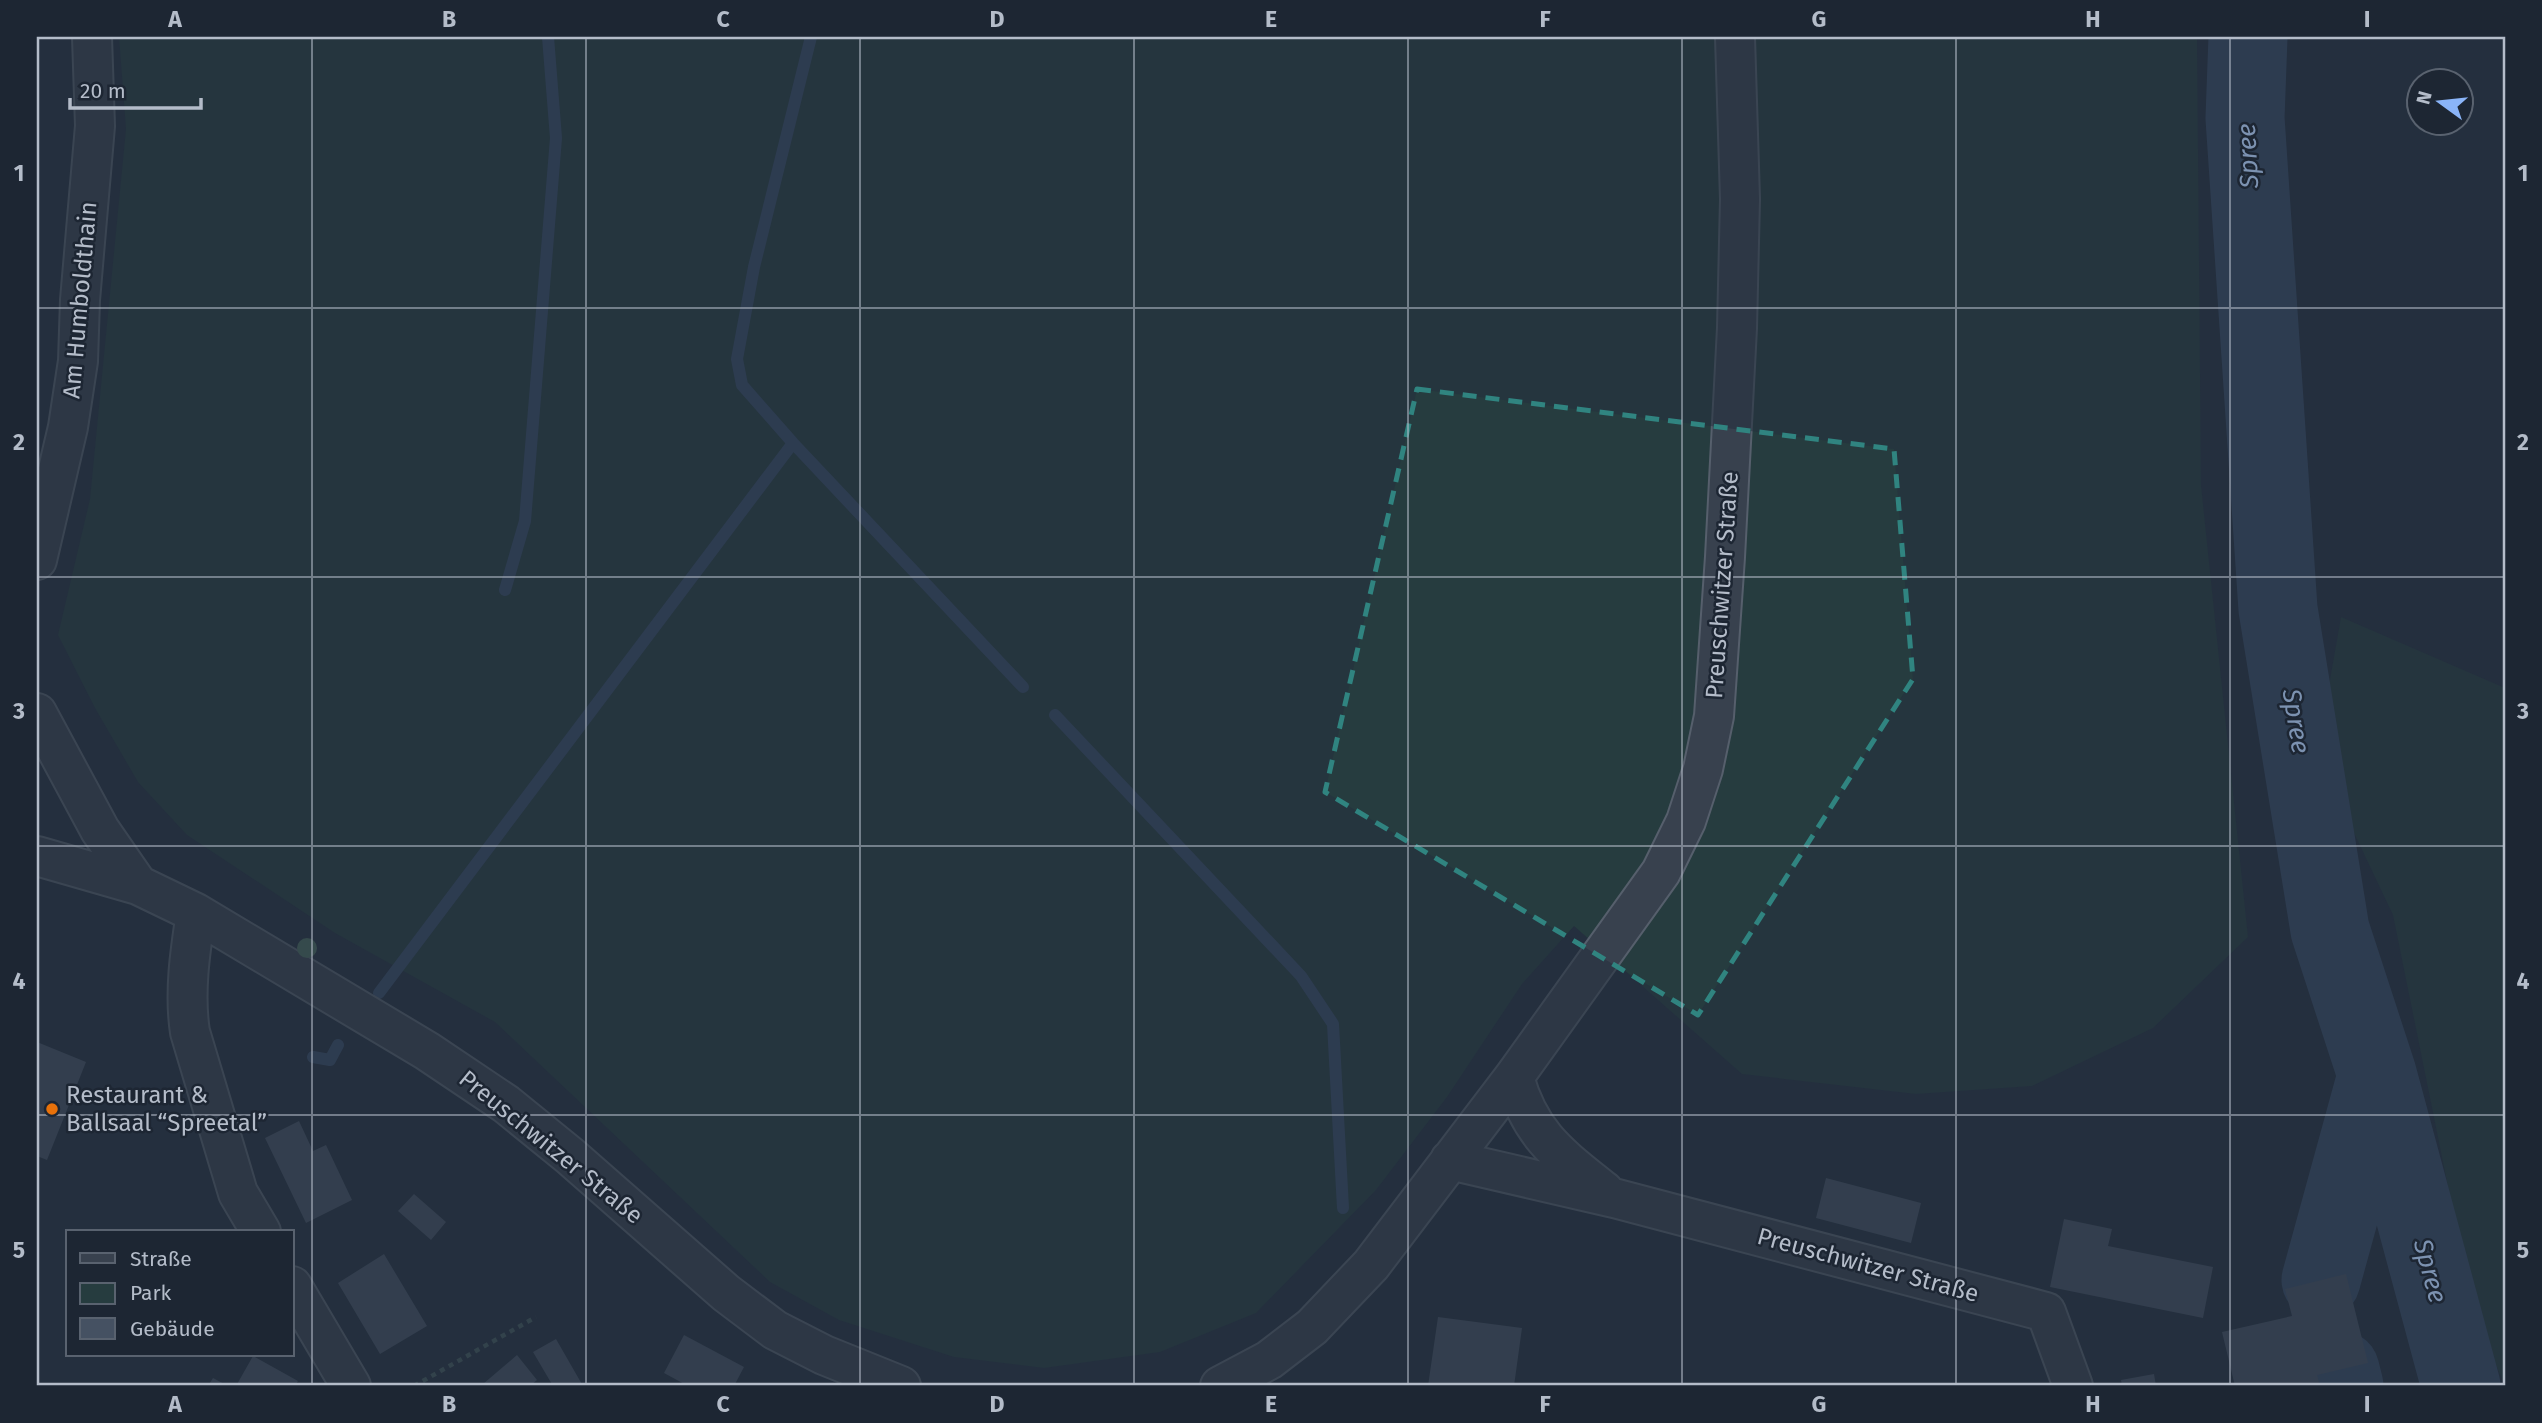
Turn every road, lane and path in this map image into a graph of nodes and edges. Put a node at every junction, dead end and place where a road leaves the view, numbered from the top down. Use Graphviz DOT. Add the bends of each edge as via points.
graph roads {
  1 [pos="92,37"];
  2 [pos="1735,37"];
  3 [pos="37,560"];
  4 [pos="37,713"];
  5 [pos="37,856"];
  6 [pos="138,885"];
  7 [pos="196,914"];
  8 [pos="1514,1077"];
  9 [pos="1450,1160"];
  10 [pos="1614,1198"];
  11 [pos="260,1230"];
  12 [pos="294,1289"];
  13 [pos="536,1317"];
  14 [pos="1274,1373"];
  15 [pos="351,1386"];
  16 [pos="414,1386"];
  17 [pos="901,1386"];
  18 [pos="1220,1386"];
  19 [pos="2073,1386"];
  1 -- 3 [label="street, Am Humboldthain" via="95,126 79,361"];
  2 -- 8 [label="street, Preuschwitzer Straße" via="1740,199 1737,328 1715,702 1703,769 1686,821 1661,872"];
  4 -- 6 [label="street" via="100,830"];
  5 -- 6 [label="street, Preuschwitzer Straße"];
  6 -- 7 [label="street, Preuschwitzer Straße"];
  7 -- 11 [label="street" via="190,951 190,1032 238,1193"];
  7 -- 17 [label="street, Preuschwitzer Straße" via="427,1051 506,1104 775,1330"];
  8 -- 9 [label="street, Preuschwitzer Straße"];
  8 -- 10 [label="street, Preuschwitzer Straße" via="1536,1129 1559,1155"];
  9 -- 10 [label="street, Preuschwitzer Straße"];
  9 -- 14 [label="street, Preuschwitzer Straße" via="1370,1265"];
  10 -- 19 [label="street, Preuschwitzer Straße" via="2046,1312"];
  12 -- 15 [label="street"];
  13 -- 16 [label="path"];
  14 -- 18 [label="street, Preuschwitzer Straße"];
}
